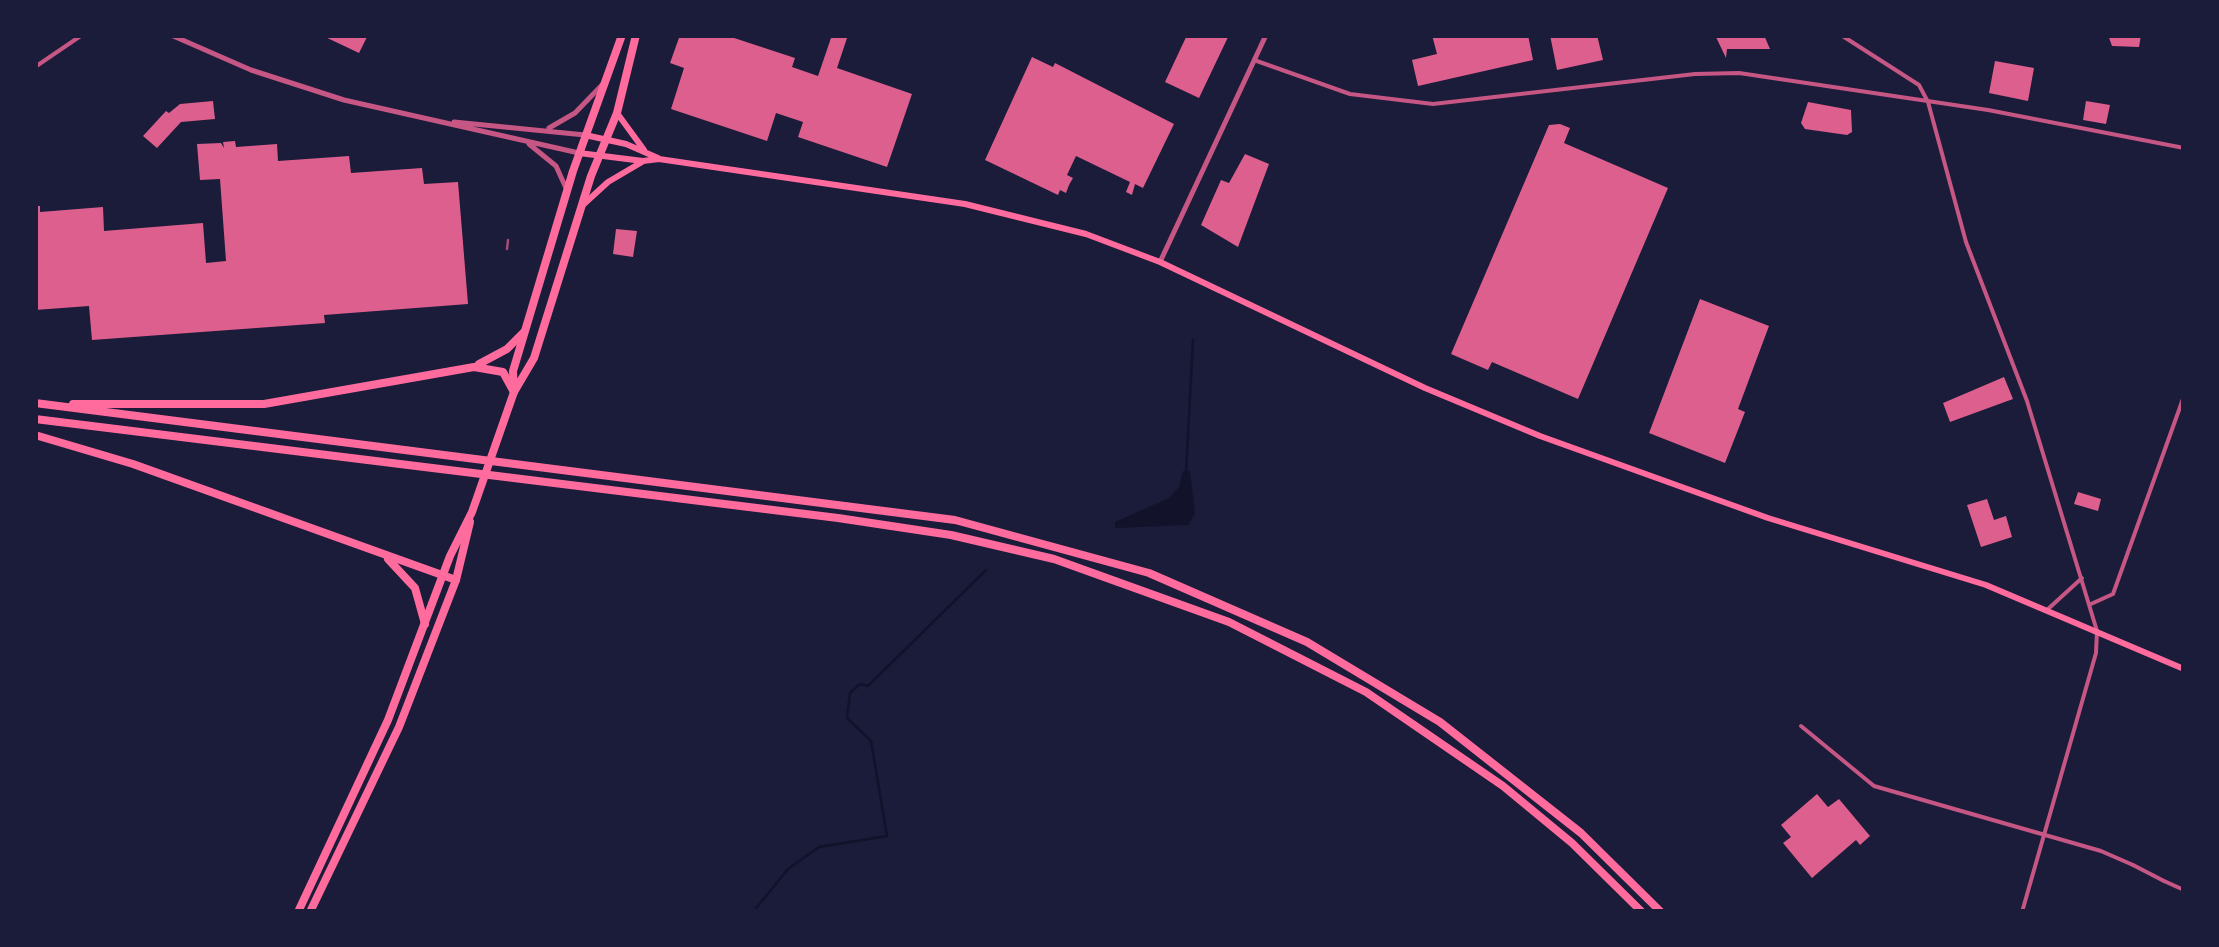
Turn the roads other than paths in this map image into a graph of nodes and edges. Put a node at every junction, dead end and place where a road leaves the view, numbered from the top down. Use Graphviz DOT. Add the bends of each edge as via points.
graph roads {
  1 [pos="82,35"];
  2 [pos="172,35"];
  3 [pos="622,35"];
  4 [pos="636,35"];
  5 [pos="1266,35"];
  6 [pos="1841,35"];
  7 [pos="1254,60"];
  8 [pos="35,67"];
  9 [pos="607,79"];
  10 [pos="1928,102"];
  11 [pos="616,113"];
  12 [pos="436,121"];
  13 [pos="546,130"];
  14 [pos="586,135"];
  15 [pos="606,140"];
  16 [pos="527,142"];
  17 [pos="2184,148"];
  18 [pos="645,151"];
  19 [pos="579,153"];
  20 [pos="599,157"];
  21 [pos="659,159"];
  22 [pos="643,161"];
  23 [pos="567,192"];
  24 [pos="583,205"];
  25 [pos="1160,262"];
  26 [pos="524,332"];
  27 [pos="474,366"];
  28 [pos="514,392"];
  29 [pos="2184,396"];
  30 [pos="35,403"];
  31 [pos="48,405"];
  32 [pos="2182,409"];
  33 [pos="35,419"];
  34 [pos="35,435"];
  35 [pos="472,512"];
  36 [pos="385,556"];
  37 [pos="443,576"];
  38 [pos="2082,578"];
  39 [pos="456,580"];
  40 [pos="2090,605"];
  41 [pos="2048,609"];
  42 [pos="425,624"];
  43 [pos="2097,631"];
  44 [pos="2184,669"];
  45 [pos="1801,726"];
  46 [pos="2044,834"];
  47 [pos="2184,890"];
  48 [pos="298,912"];
  49 [pos="310,912"];
  50 [pos="1642,912"];
  51 [pos="1661,912"];
  52 [pos="2022,912"];
  1 -- 8 [label="street"];
  2 -- 12 [label="street" via="296,86"];
  3 -- 9 [label="main road"];
  4 -- 11 [label="main road"];
  5 -- 7 [label="street"];
  6 -- 10 [label="street" via="1919,85"];
  7 -- 10 [label="street" via="1350,94 1411,103 1466,103 1713,73"];
  7 -- 25 [label="street"];
  9 -- 13 [label="street" via="575,113"];
  9 -- 14 [label="main road"];
  10 -- 17 [label="street"];
  10 -- 38 [label="street" via="1966,242 2027,401"];
  11 -- 15 [label="main road"];
  11 -- 18 [label="main road"];
  12 -- 13 [label="street"];
  12 -- 16 [label="street"];
  13 -- 14 [label="street"];
  14 -- 15 [label="main road"];
  14 -- 19 [label="main road"];
  15 -- 18 [label="main road"];
  15 -- 20 [label="main road"];
  16 -- 19 [label="street"];
  16 -- 23 [label="street" via="556,166"];
  18 -- 21 [label="main road"];
  19 -- 20 [label="main road"];
  19 -- 23 [label="main road"];
  20 -- 22 [label="main road"];
  20 -- 24 [label="main road"];
  21 -- 22 [label="main road"];
  21 -- 25 [label="main road" via="965,204 1086,234"];
  22 -- 24 [label="main road"];
  23 -- 26 [label="main road"];
  24 -- 28 [label="main road" via="534,358"];
  25 -- 41 [label="main road" via="1540,436"];
  26 -- 27 [label="main road"];
  26 -- 28 [label="main road"];
  27 -- 28 [label="main road" via="503,372"];
  27 -- 31 [label="main road" via="264,404"];
  28 -- 35 [label="main road"];
  29 -- 32 [label="street"];
  30 -- 31 [label="main road"];
  31 -- 51 [label="main road" via="955,520 1149,573 1307,642 1440,722 1582,833"];
  32 -- 40 [label="street" via="2113,594"];
  33 -- 50 [label="main road" via="951,535 1054,559 1142,587 1300,655 1432,734 1572,842"];
  34 -- 36 [label="main road"];
  35 -- 37 [label="main road"];
  35 -- 39 [label="main road"];
  36 -- 37 [label="main road"];
  36 -- 42 [label="main road" via="415,588"];
  37 -- 39 [label="main road"];
  37 -- 42 [label="main road"];
  38 -- 40 [label="street"];
  38 -- 41 [label="street"];
  39 -- 49 [label="main road" via="399,727"];
  40 -- 43 [label="street"];
  41 -- 43 [label="main road"];
  42 -- 48 [label="main road"];
  43 -- 44 [label="main road"];
  43 -- 46 [label="street"];
  45 -- 46 [label="street" via="1874,786"];
  46 -- 47 [label="street"];
  46 -- 52 [label="street"];
}
